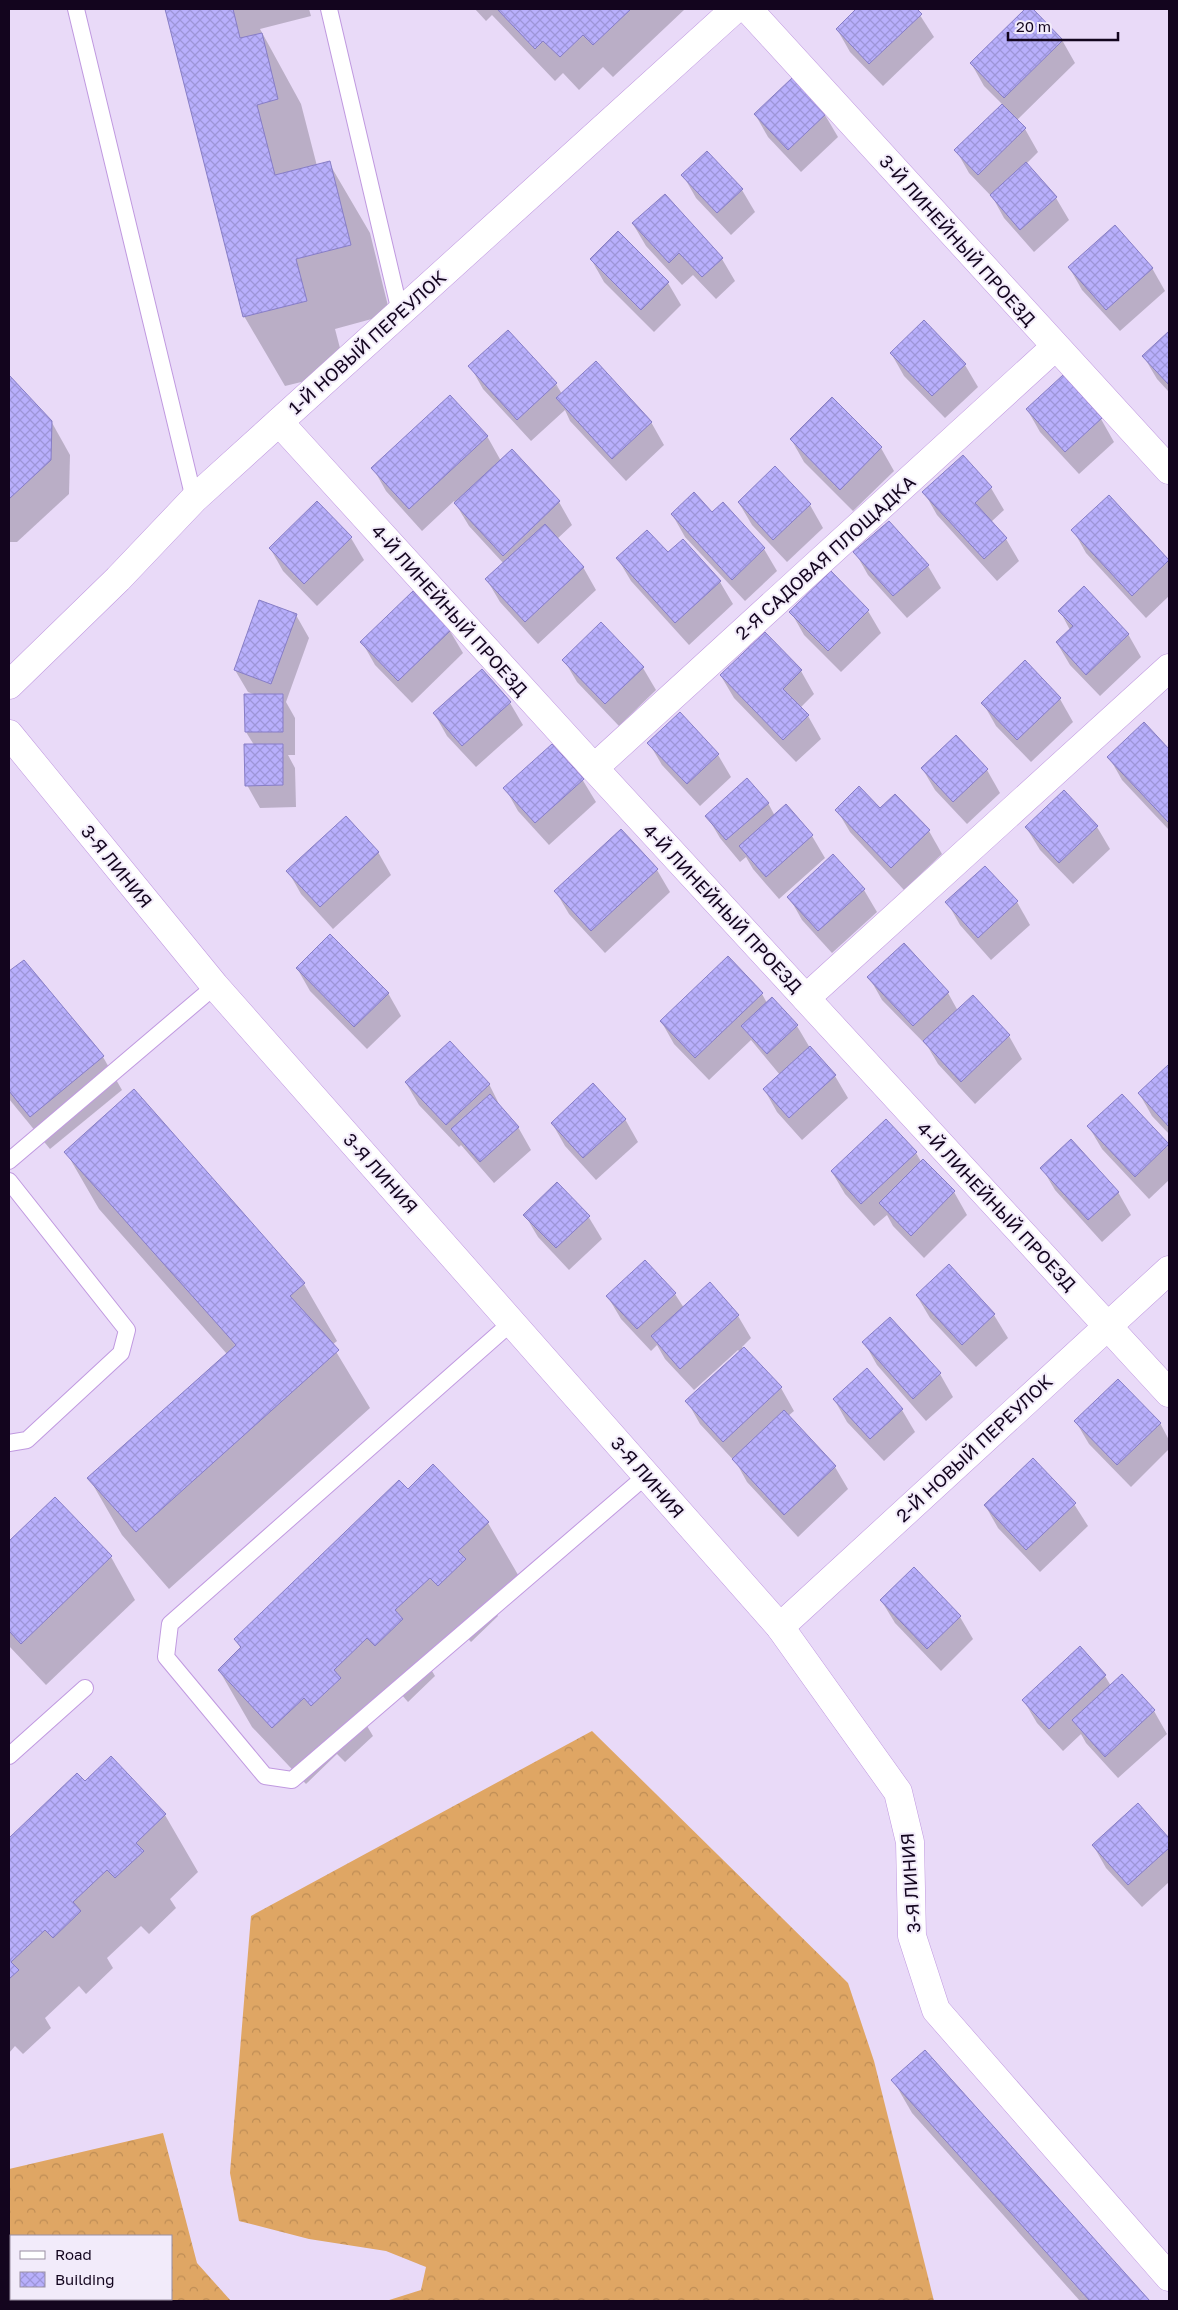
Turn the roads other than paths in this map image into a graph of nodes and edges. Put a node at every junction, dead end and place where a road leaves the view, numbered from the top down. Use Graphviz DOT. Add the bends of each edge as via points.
graph roads {
  1 [pos="76,9"];
  2 [pos="329,9"];
  3 [pos="735,9"];
  4 [pos="748,9"];
  5 [pos="400,312"];
  6 [pos="1055,347"];
  7 [pos="279,422"];
  8 [pos="1169,470"];
  9 [pos="194,499"];
  10 [pos="1169,668"];
  11 [pos="9,685"];
  12 [pos="9,734"];
  13 [pos="594,768"];
  14 [pos="215,986"];
  15 [pos="806,998"];
  16 [pos="9,1161"];
  17 [pos="9,1181"];
  18 [pos="1169,1270"];
  19 [pos="512,1322"];
  20 [pos="1107,1326"];
  21 [pos="1169,1393"];
  22 [pos="9,1443"];
  23 [pos="647,1476"];
  24 [pos="780,1627"];
  25 [pos="85,1688"];
  26 [pos="9,1756"];
  27 [pos="1169,2278"];
  1 -- 9 [label="lane"];
  2 -- 5 [label="lane"];
  3 -- 5 [label="street, 1-Й НОВЫЙ ПЕРЕУЛОК"];
  4 -- 6 [label="street, 3-Й ЛИНЕЙНЫЙ ПРОЕЗД"];
  5 -- 7 [label="street, 1-Й НОВЫЙ ПЕРЕУЛОК"];
  6 -- 8 [label="street, 3-Й ЛИНЕЙНЫЙ ПРОЕЗД"];
  6 -- 13 [label="street, 2-Я CАДОВАЯ ПЛОЩАДКА"];
  7 -- 9 [label="street, 1-Й НОВЫЙ ПЕРЕУЛОК"];
  7 -- 13 [label="street, 4-Й ЛИНЕЙНЫЙ ПРОЕЗД"];
  9 -- 11 [label="street, 1-Й НОВЫЙ ПЕРЕУЛОК" via="118,579"];
  10 -- 15 [label="street"];
  12 -- 14 [label="street, 3-Я ЛИНИЯ"];
  13 -- 15 [label="street, 4-Й ЛИНЕЙНЫЙ ПРОЕЗД"];
  14 -- 16 [label="lane"];
  14 -- 19 [label="street, 3-Я ЛИНИЯ"];
  15 -- 20 [label="street, 4-Й ЛИНЕЙНЫЙ ПРОЕЗД"];
  17 -- 22 [label="lane" via="127,1330 121,1353 27,1440"];
  18 -- 20 [label="street, 2-Й НОВЫЙ ПЕРЕУЛОК"];
  19 -- 23 [label="street, 3-Я ЛИНИЯ"];
  19 -- 23 [label="lane" via="170,1624 166,1657 265,1776 292,1780"];
  20 -- 21 [label="street, 4-Й ЛИНЕЙНЫЙ ПРОЕЗД"];
  20 -- 24 [label="street, 2-Й НОВЫЙ ПЕРЕУЛОК"];
  23 -- 24 [label="street, 3-Я ЛИНИЯ"];
  24 -- 27 [label="street, 3-Я ЛИНИЯ" via="898,1792 910,1842 912,1936 936,2010"];
  25 -- 26 [label="lane"];
}
